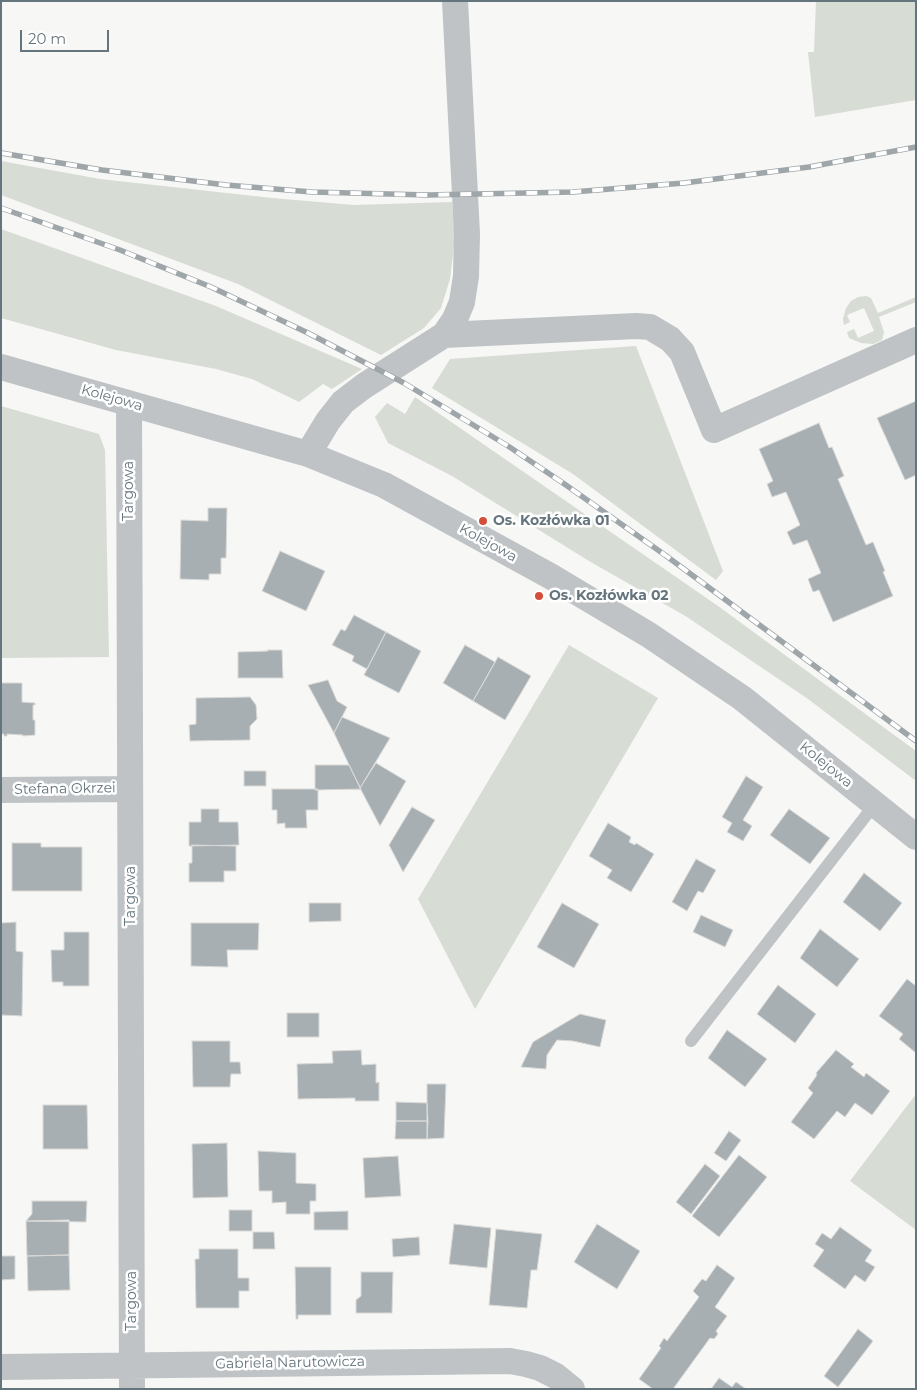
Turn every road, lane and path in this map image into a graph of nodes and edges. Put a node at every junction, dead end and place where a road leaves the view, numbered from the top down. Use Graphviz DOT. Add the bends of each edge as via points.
graph roads {
  1 [pos="455,1"];
  2 [pos="444,335"];
  3 [pos="916,340"];
  4 [pos="1,367"];
  5 [pos="129,404"];
  6 [pos="308,454"];
  7 [pos="129,788"];
  8 [pos="1,790"];
  9 [pos="875,804"];
  10 [pos="916,837"];
  11 [pos="691,1040"];
  12 [pos="1,1367"];
  13 [pos="133,1377"];
  14 [pos="572,1389"];
  1 -- 2 [label="street" via="466,276 462,302"];
  2 -- 3 [label="street" via="650,327 670,338 682,352 714,430"];
  2 -- 6 [label="street" via="343,402"];
  4 -- 5 [label="street, Kolejowa"];
  5 -- 6 [label="street, Kolejowa"];
  5 -- 7 [label="street, Targowa"];
  6 -- 9 [label="street, Kolejowa" via="384,485 550,576 649,635 742,698"];
  7 -- 8 [label="street, Stefana Okrzei"];
  7 -- 13 [label="street, Targowa"];
  9 -- 10 [label="street, Kolejowa"];
  9 -- 11 [label="lane"];
  12 -- 13 [label="street, Gabriela Narutowicza"];
  13 -- 14 [label="street, Gabriela Narutowicza" via="510,1361 540,1368"];
}
